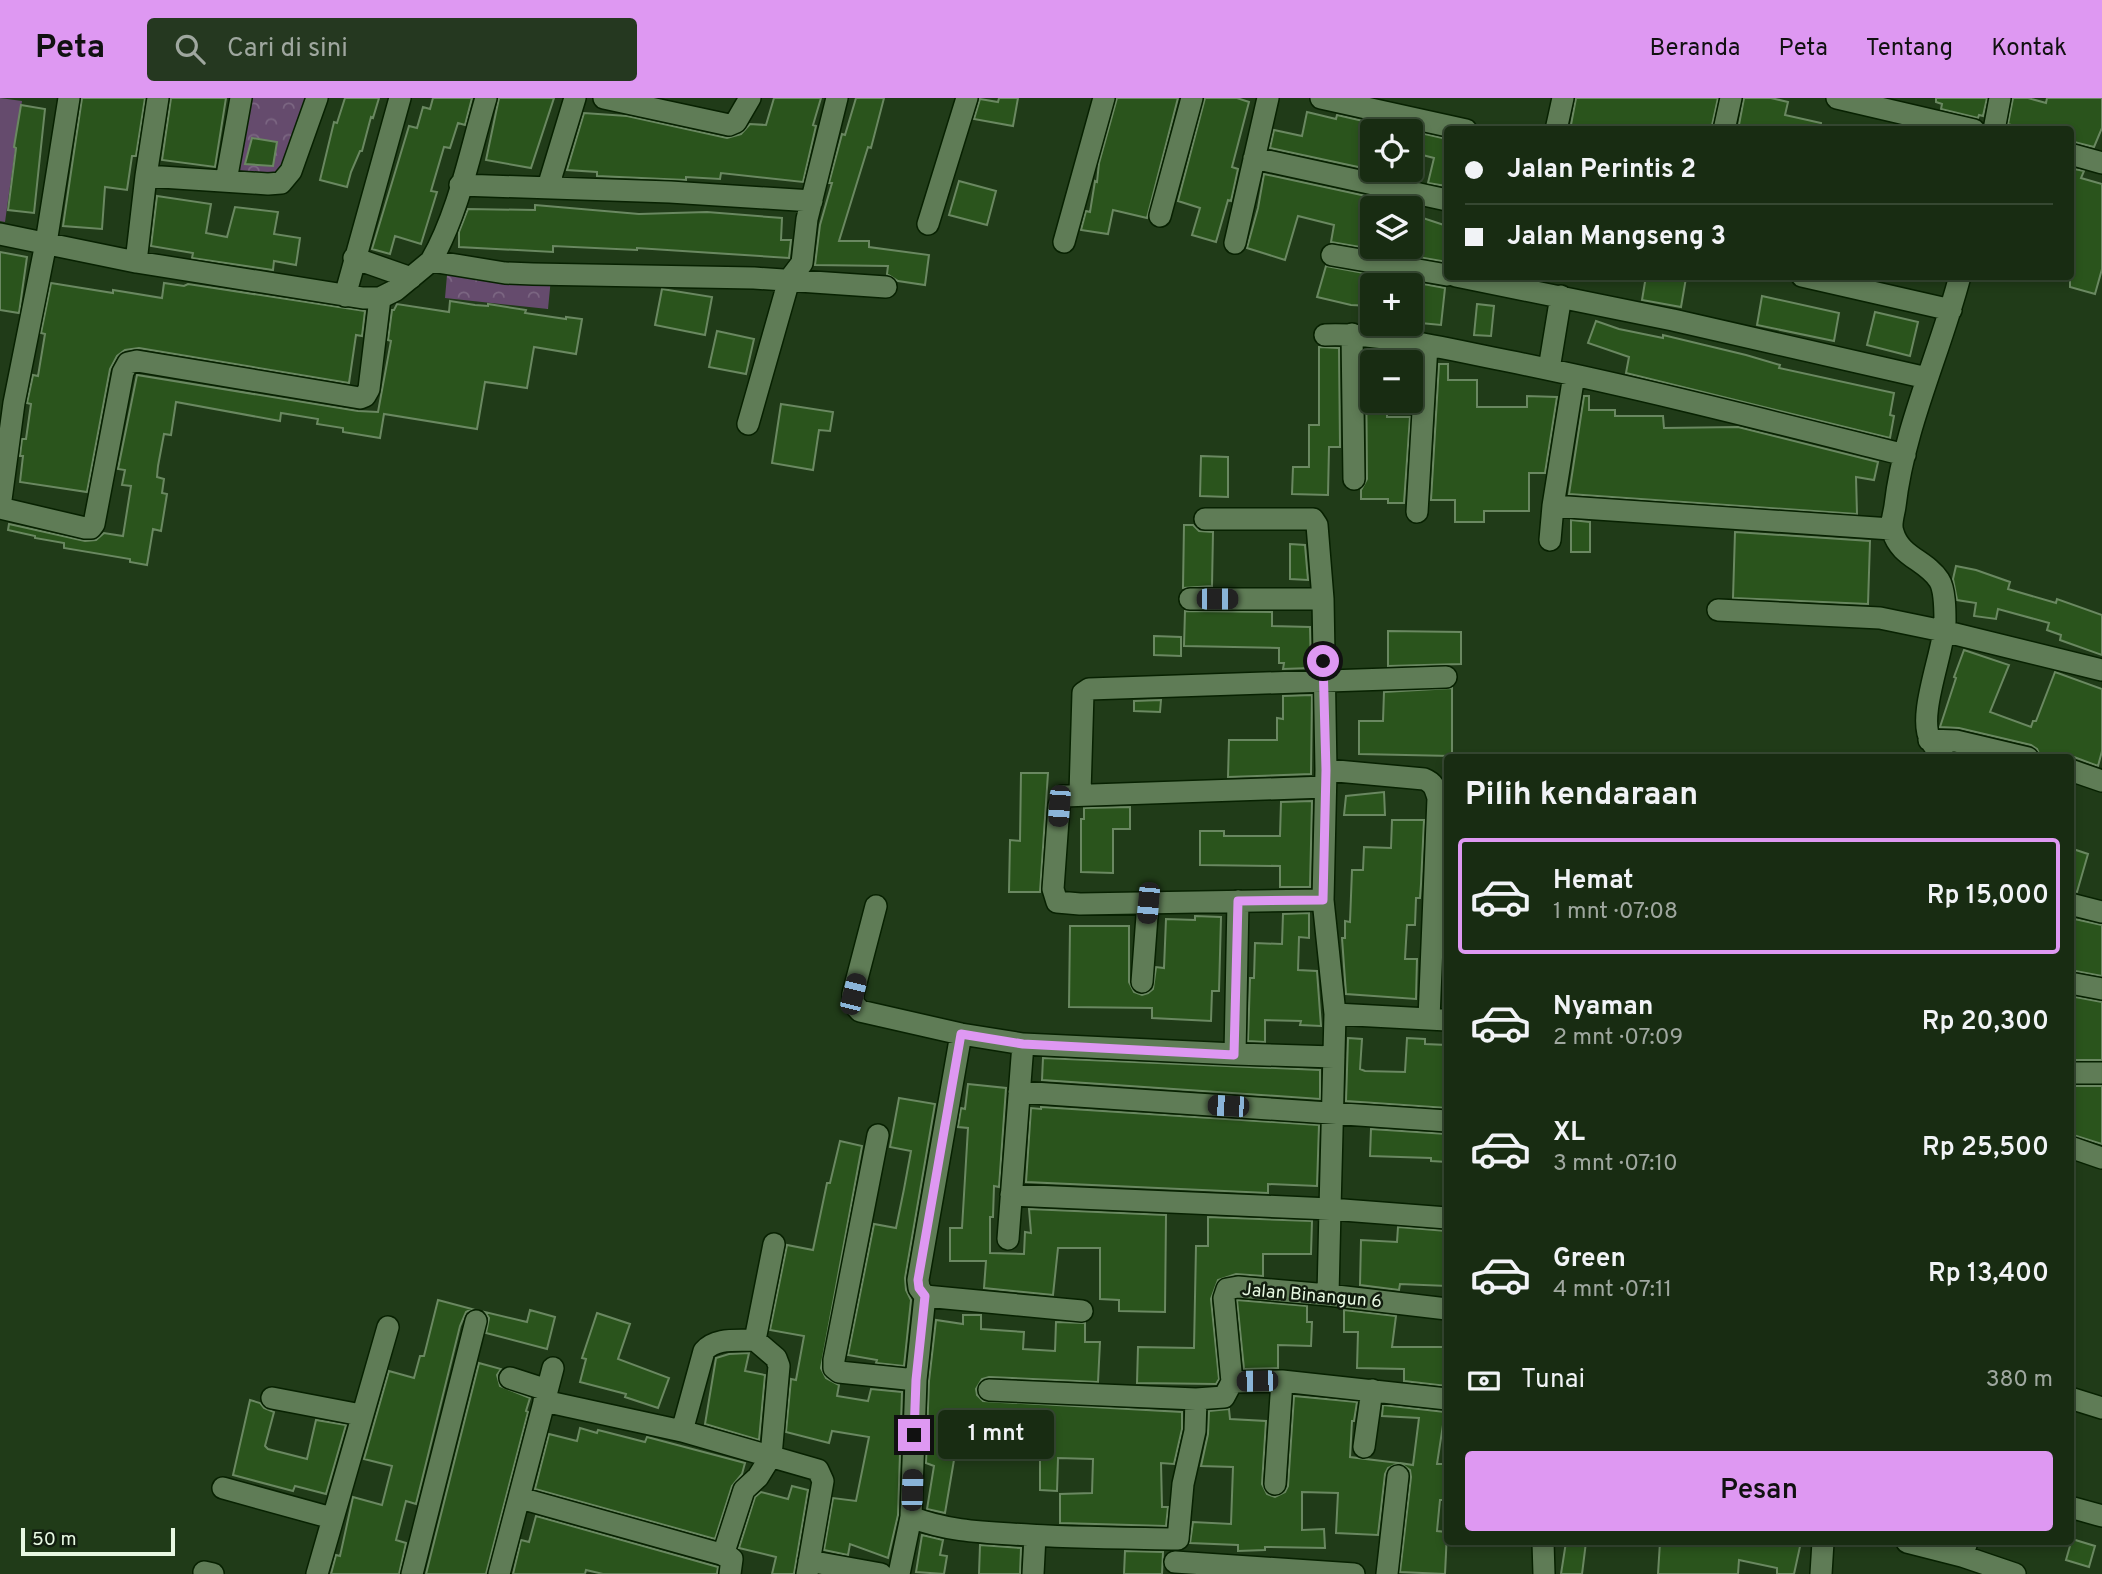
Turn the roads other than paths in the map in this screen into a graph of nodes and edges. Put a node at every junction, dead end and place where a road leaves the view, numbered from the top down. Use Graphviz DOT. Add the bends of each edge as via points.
graph roads {
  1 [pos="69,98"];
  2 [pos="159,98"];
  3 [pos="241,98"];
  4 [pos="317,98"];
  5 [pos="400,98"];
  6 [pos="486,98"];
  7 [pos="575,98"];
  8 [pos="604,98"];
  9 [pos="750,98"];
  10 [pos="837,98"];
  11 [pos="967,98"];
  12 [pos="1104,98"];
  13 [pos="1192,98"];
  14 [pos="1268,98"];
  15 [pos="1321,98"];
  16 [pos="1563,98"];
  17 [pos="1731,98"];
  18 [pos="1837,98"];
  19 [pos="2000,98"];
  20 [pos="1448,126"];
  21 [pos="1557,126"];
  22 [pos="1725,126"];
  23 [pos="1957,126"];
  24 [pos="1995,126"];
  25 [pos="2074,156"];
  26 [pos="1254,159"];
  27 [pos="2102,163"];
  28 [pos="146,176"];
  29 [pos="226,181"];
  30 [pos="460,185"];
  31 [pos="548,187"];
  32 [pos="1444,199"];
  33 [pos="812,201"];
  34 [pos="1160,215"];
  35 [pos="928,224"];
  36 [pos="0,234"];
  37 [pos="1064,242"];
  38 [pos="46,243"];
  39 [pos="1235,243"];
  40 [pos="1332,255"];
  41 [pos="355,258"];
  42 [pos="431,261"];
  43 [pos="136,262"];
  44 [pos="1444,274"];
  45 [pos="411,278"];
  46 [pos="789,280"];
  47 [pos="1490,280"];
  48 [pos="1820,280"];
  49 [pos="1959,280"];
  50 [pos="886,288"];
  51 [pos="345,296"];
  52 [pos="1561,296"];
  53 [pos="380,298"];
  54 [pos="1951,310"];
  55 [pos="1352,334"];
  56 [pos="1325,335"];
  57 [pos="1427,345"];
  58 [pos="1549,369"];
  59 [pos="1574,375"];
  60 [pos="1927,378"];
  61 [pos="748,424"];
  62 [pos="1905,455"];
  63 [pos="1354,478"];
  64 [pos="1553,506"];
  65 [pos="0,508"];
  66 [pos="1417,512"];
  67 [pos="1205,519"];
  68 [pos="1891,529"];
  69 [pos="1550,540"];
  70 [pos="1190,599"];
  71 [pos="1323,599"];
  72 [pos="1718,610"];
  73 [pos="1943,631"];
  74 [pos="2102,670"];
  75 [pos="1446,677"];
  76 [pos="1323,680"];
  77 [pos="1929,740"];
  78 [pos="1941,754"];
  79 [pos="2012,754"];
  80 [pos="2074,771"];
  81 [pos="1325,779"];
  82 [pos="2102,781"];
  83 [pos="1080,793"];
  84 [pos="1323,900"];
  85 [pos="1238,901"];
  86 [pos="1148,903"];
  87 [pos="2074,905"];
  88 [pos="876,906"];
  89 [pos="2102,912"];
  90 [pos="1142,982"];
  91 [pos="2074,984"];
  92 [pos="2102,989"];
  93 [pos="1335,1014"];
  94 [pos="1438,1020"];
  95 [pos="961,1034"];
  96 [pos="1023,1044"];
  97 [pos="1234,1055"];
  98 [pos="1334,1057"];
  99 [pos="2074,1073"];
  100 [pos="2102,1073"];
  101 [pos="1019,1093"];
  102 [pos="1333,1112"];
  103 [pos="1444,1121"];
  104 [pos="878,1135"];
  105 [pos="2074,1148"];
  106 [pos="2102,1158"];
  107 [pos="1011,1195"];
  108 [pos="1330,1209"];
  109 [pos="1444,1218"];
  110 [pos="1008,1239"];
  111 [pos="774,1244"];
  112 [pos="1328,1295"];
  113 [pos="925,1296"];
  114 [pos="1444,1309"];
  115 [pos="1082,1311"];
  116 [pos="476,1321"];
  117 [pos="388,1327"];
  118 [pos="755,1340"];
  119 [pos="553,1368"];
  120 [pos="510,1378"];
  121 [pos="916,1380"];
  122 [pos="1282,1381"];
  123 [pos="1232,1382"];
  124 [pos="989,1391"];
  125 [pos="1372,1391"];
  126 [pos="546,1396"];
  127 [pos="272,1398"];
  128 [pos="1196,1399"];
  129 [pos="1444,1399"];
  130 [pos="2074,1399"];
  131 [pos="2102,1408"];
  132 [pos="361,1415"];
  133 [pos="682,1430"];
  134 [pos="1364,1447"];
  135 [pos="771,1456"];
  136 [pos="1398,1476"];
  137 [pos="1275,1484"];
  138 [pos="223,1488"];
  139 [pos="520,1498"];
  140 [pos="2074,1508"];
  141 [pos="2102,1516"];
  142 [pos="911,1517"];
  143 [pos="332,1518"];
  144 [pos="1035,1536"];
  145 [pos="1178,1539"];
  146 [pos="1543,1545"];
  147 [pos="1823,1545"];
  148 [pos="1931,1545"];
  149 [pos="1964,1549"];
  150 [pos="727,1564"];
  151 [pos="808,1567"];
  152 [pos="1175,1568"];
  153 [pos="317,1574"];
  154 [pos="412,1574"];
  155 [pos="499,1574"];
  156 [pos="881,1574"];
  157 [pos="899,1574"];
  158 [pos="1033,1574"];
  159 [pos="1354,1574"];
  160 [pos="1387,1574"];
  161 [pos="1544,1574"];
  162 [pos="1821,1574"];
  163 [pos="2015,1574"];
  1 -- 38 [label="street"];
  2 -- 28 [label="street"];
  3 -- 29 [label="street"];
  4 -- 29 [label="street" via="291,171 281,183"];
  5 -- 41 [label="street"];
  6 -- 30 [label="street"];
  7 -- 31 [label="street"];
  8 -- 9 [label="street" via="729,125 736,122"];
  10 -- 33 [label="street"];
  11 -- 35 [label="street"];
  12 -- 37 [label="street"];
  13 -- 34 [label="street"];
  14 -- 26 [label="street"];
  15 -- 20 [label="street"];
  16 -- 21 [label="street"];
  17 -- 22 [label="street"];
  18 -- 23 [label="street"];
  19 -- 24 [label="street"];
  25 -- 27 [label="street"];
  26 -- 32 [label="street"];
  26 -- 39 [label="street"];
  28 -- 29 [label="street"];
  28 -- 43 [label="street"];
  30 -- 31 [label="street"];
  30 -- 42 [label="street" via="443,240"];
  31 -- 33 [label="street"];
  33 -- 46 [label="street" via="802,263"];
  36 -- 38 [label="street"];
  38 -- 43 [label="street"];
  38 -- 65 [label="street"];
  40 -- 44 [label="street"];
  41 -- 45 [label="street"];
  41 -- 51 [label="street"];
  42 -- 45 [label="street"];
  42 -- 46 [label="street" via="533,274"];
  43 -- 51 [label="street"];
  45 -- 53 [label="street"];
  46 -- 50 [label="street"];
  46 -- 61 [label="street"];
  47 -- 52 [label="street"];
  48 -- 54 [label="street"];
  49 -- 54 [label="street"];
  51 -- 53 [label="street"];
  52 -- 58 [label="street"];
  52 -- 60 [label="street"];
  53 -- 65 [label="street" via="365,396 128,363 91,528"];
  54 -- 60 [label="street"];
  55 -- 56 [label="street"];
  55 -- 57 [label="street"];
  55 -- 63 [label="street"];
  57 -- 58 [label="street"];
  57 -- 66 [label="street"];
  58 -- 59 [label="street"];
  59 -- 62 [label="street"];
  59 -- 64 [label="street"];
  60 -- 62 [label="street"];
  62 -- 68 [label="street"];
  64 -- 68 [label="street"];
  64 -- 69 [label="street"];
  67 -- 71 [label="street" via="1313,519"];
  68 -- 73 [label="street" via="1898,545 1941,582"];
  70 -- 71 [label="street"];
  71 -- 76 [label="street"];
  72 -- 73 [label="street" via="1880,618"];
  73 -- 74 [label="street"];
  73 -- 77 [label="street" via="1927,709"];
  75 -- 76 [label="street"];
  76 -- 81 [label="street"];
  76 -- 83 [label="street" via="1089,689 1083,693"];
  77 -- 78 [label="street"];
  77 -- 79 [label="street"];
  80 -- 82 [label="street"];
  81 -- 83 [label="street"];
  81 -- 84 [label="street"];
  81 -- 94 [label="street" via="1424,779 1435,788"];
  83 -- 86 [label="street" via="1063,796 1059,806 1057,902"];
  84 -- 85 [label="street"];
  84 -- 93 [label="street"];
  85 -- 86 [label="street"];
  85 -- 97 [label="street"];
  86 -- 90 [label="street"];
  87 -- 89 [label="street"];
  88 -- 95 [label="street" via="853,1003 860,1011"];
  91 -- 92 [label="street"];
  93 -- 94 [label="street"];
  93 -- 98 [label="street"];
  95 -- 96 [label="street"];
  95 -- 113 [label="street" via="918,1280"];
  96 -- 97 [label="street"];
  96 -- 101 [label="street"];
  97 -- 98 [label="street"];
  98 -- 102 [label="street"];
  99 -- 100 [label="street"];
  101 -- 102 [label="street"];
  101 -- 107 [label="street"];
  102 -- 103 [label="street"];
  102 -- 108 [label="street"];
  104 -- 121 [label="street" via="834,1368"];
  105 -- 106 [label="street"];
  107 -- 108 [label="street"];
  107 -- 110 [label="street"];
  108 -- 109 [label="street"];
  108 -- 112 [label="street"];
  111 -- 118 [label="street"];
  112 -- 114 [label="street, Jalan Binangun 6"];
  112 -- 123 [label="street, Jalan Binangun 6" via="1227,1289"];
  113 -- 115 [label="street"];
  113 -- 121 [label="street"];
  116 -- 154 [label="street"];
  117 -- 132 [label="street"];
  118 -- 133 [label="street" via="719,1342 704,1351"];
  118 -- 135 [label="street" via="779,1366"];
  119 -- 126 [label="street"];
  120 -- 126 [label="street"];
  121 -- 142 [label="street"];
  122 -- 123 [label="street"];
  122 -- 125 [label="street"];
  122 -- 137 [label="street"];
  123 -- 128 [label="street" via="1224,1396"];
  124 -- 128 [label="street"];
  125 -- 129 [label="street"];
  125 -- 134 [label="street"];
  126 -- 133 [label="street"];
  126 -- 139 [label="street"];
  127 -- 132 [label="street"];
  128 -- 145 [label="street"];
  130 -- 131 [label="street"];
  132 -- 143 [label="street"];
  133 -- 135 [label="street"];
  135 -- 150 [label="street" via="744,1490"];
  135 -- 151 [label="street" via="818,1469 823,1481"];
  136 -- 160 [label="street"];
  138 -- 143 [label="street"];
  139 -- 150 [label="street"];
  139 -- 155 [label="street"];
  140 -- 141 [label="street"];
  142 -- 144 [label="street" via="957,1530"];
  142 -- 157 [label="street"];
  143 -- 153 [label="street"];
  144 -- 145 [label="street"];
  144 -- 158 [label="street"];
  145 -- 152 [label="street"];
  146 -- 161 [label="street"];
  147 -- 162 [label="street"];
  148 -- 149 [label="street"];
  149 -- 163 [label="street"];
  151 -- 156 [label="street"];
  152 -- 159 [label="street"];
}
